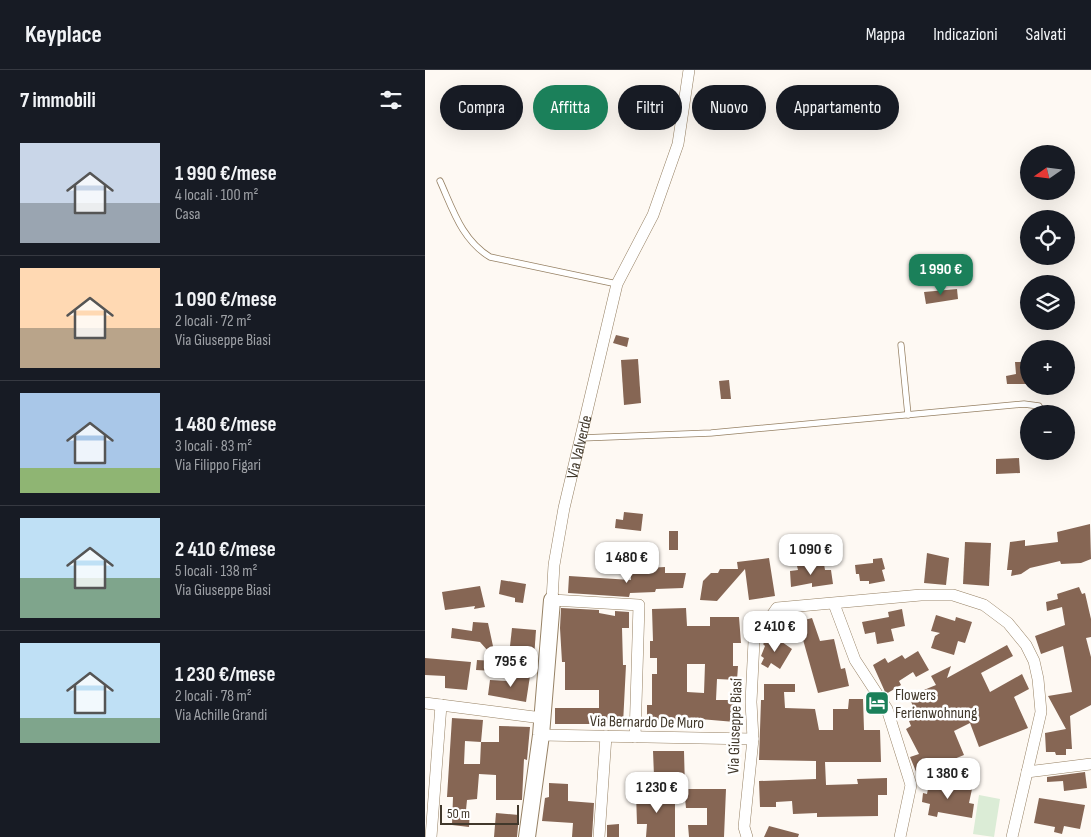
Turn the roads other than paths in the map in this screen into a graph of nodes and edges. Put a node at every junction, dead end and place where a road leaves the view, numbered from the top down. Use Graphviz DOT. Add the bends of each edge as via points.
graph roads {
  1 [pos="689,70"];
  2 [pos="440,181"];
  3 [pos="617,284"];
  4 [pos="901,345"];
  5 [pos="1032,405"];
  6 [pos="908,415"];
  7 [pos="581,438"];
  8 [pos="552,600"];
  9 [pos="834,604"];
  10 [pos="425,703"];
  11 [pos="441,705"];
  12 [pos="542,718"];
  13 [pos="541,735"];
  14 [pos="606,736"];
  15 [pos="635,737"];
  16 [pos="753,739"];
  17 [pos="1091,764"];
  18 [pos="1027,772"];
  19 [pos="431,837"];
  20 [pos="527,837"];
  21 [pos="599,837"];
  22 [pos="747,837"];
  23 [pos="900,837"];
  24 [pos="1012,837"];
  1 -- 3 [label="street, Via Valverde" via="678,144 653,215"];
  2 -- 3 [label="lane" via="463,231 475,248 490,257"];
  3 -- 7 [label="street, Via Valverde"];
  4 -- 6 [label="lane"];
  5 -- 6 [label="lane"];
  6 -- 7 [label="lane" via="711,433"];
  7 -- 8 [label="street, Via Valverde" via="564,508 554,564"];
  8 -- 12 [label="street, Via Valverde"];
  8 -- 15 [label="street" via="639,605"];
  9 -- 16 [label="street, Via Giuseppe Biasi" via="777,608 754,641"];
  9 -- 18 [label="street, Via Giuseppe Biasi" via="953,595 984,604 1008,623 1026,645 1038,678 1041,712"];
  9 -- 23 [label="street" via="855,660 887,709 911,784"];
  10 -- 11 [label="street"];
  11 -- 12 [label="street"];
  11 -- 19 [label="street"];
  12 -- 13 [label="street, Via Valverde"];
  13 -- 14 [label="street, Via Bernardo De Muro"];
  13 -- 20 [label="street, Via Valverde"];
  14 -- 15 [label="street, Via Bernardo De Muro"];
  14 -- 21 [label="street"];
  15 -- 16 [label="street, Via Bernardo De Muro"];
  16 -- 22 [label="street, Via Giuseppe Biasi" via="744,827"];
  17 -- 18 [label="street"];
  18 -- 24 [label="street, Via Giuseppe Biasi"];
}
